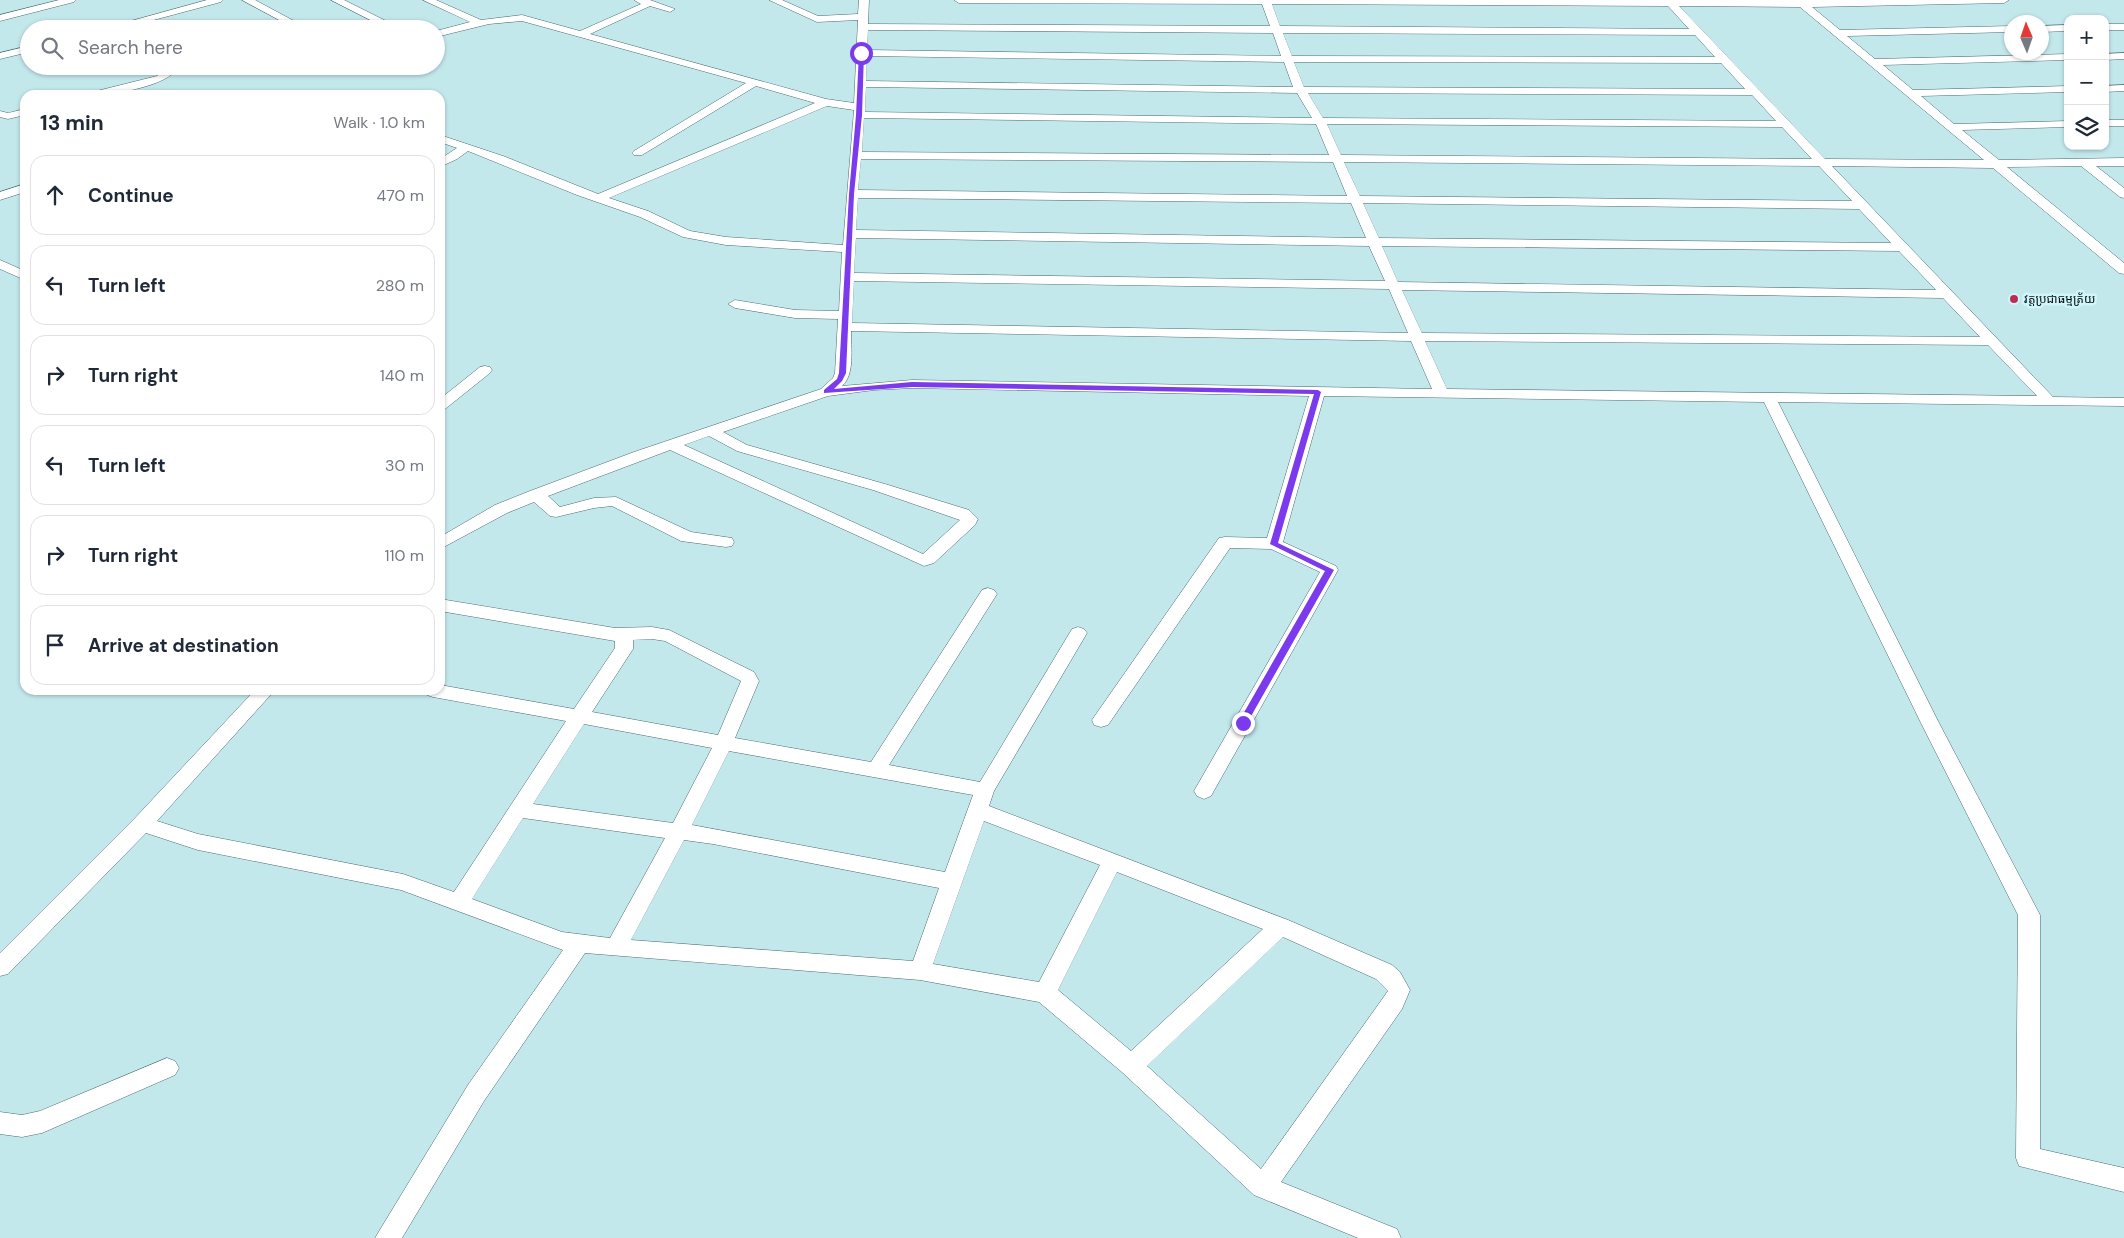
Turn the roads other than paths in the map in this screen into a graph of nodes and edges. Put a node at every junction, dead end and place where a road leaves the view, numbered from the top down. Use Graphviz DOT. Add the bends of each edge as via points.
graph roads {
  1 [pos="71,0"];
  2 [pos="218,0"];
  3 [pos="247,0"];
  4 [pos="336,0"];
  5 [pos="428,0"];
  6 [pos="639,0"];
  7 [pos="774,0"];
  8 [pos="864,0"];
  9 [pos="959,0"];
  10 [pos="2004,0"];
  11 [pos="1265,1"];
  12 [pos="1668,2"];
  13 [pos="1801,2"];
  14 [pos="650,3"];
  15 [pos="0,7"];
  16 [pos="670,10"];
  17 [pos="15,15"];
  18 [pos="0,18"];
  19 [pos="141,20"];
  20 [pos="286,20"];
  21 [pos="378,20"];
  22 [pos="862,22"];
  23 [pos="480,23"];
  24 [pos="2124,27"];
  25 [pos="2064,28"];
  26 [pos="2109,28"];
  27 [pos="2049,29"];
  28 [pos="1276,30"];
  29 [pos="2004,30"];
  30 [pos="445,32"];
  31 [pos="1697,32"];
  32 [pos="1839,33"];
  33 [pos="581,34"];
  34 [pos="20,51"];
  35 [pos="861,53"];
  36 [pos="0,56"];
  37 [pos="2109,56"];
  38 [pos="2124,56"];
  39 [pos="2064,57"];
  40 [pos="1289,59"];
  41 [pos="1724,60"];
  42 [pos="1874,62"];
  43 [pos="165,75"];
  44 [pos="756,82"];
  45 [pos="860,84"];
  46 [pos="2109,88"];
  47 [pos="2124,88"];
  48 [pos="2064,89"];
  49 [pos="113,90"];
  50 [pos="1300,90"];
  51 [pos="1754,92"];
  52 [pos="1912,93"];
  53 [pos="825,102"];
  54 [pos="859,111"];
  55 [pos="20,113"];
  56 [pos="0,114"];
  57 [pos="1320,121"];
  58 [pos="2124,122"];
  59 [pos="2109,123"];
  60 [pos="1785,124"];
  61 [pos="2064,124"];
  62 [pos="1953,127"];
  63 [pos="445,139"];
  64 [pos="467,146"];
  65 [pos="638,153"];
  66 [pos="856,155"];
  67 [pos="1336,158"];
  68 [pos="445,160"];
  69 [pos="2083,162"];
  70 [pos="2124,162"];
  71 [pos="1822,163"];
  72 [pos="1998,164"];
  73 [pos="20,190"];
  74 [pos="852,194"];
  75 [pos="2124,194"];
  76 [pos="0,196"];
  77 [pos="598,198"];
  78 [pos="1354,200"];
  79 [pos="1862,205"];
  80 [pos="849,234"];
  81 [pos="1374,242"];
  82 [pos="1902,247"];
  83 [pos="849,249"];
  84 [pos="0,264"];
  85 [pos="2124,270"];
  86 [pos="20,274"];
  87 [pos="847,277"];
  88 [pos="1393,286"];
  89 [pos="1947,294"];
  90 [pos="735,304"];
  91 [pos="845,321"];
  92 [pos="1416,337"];
  93 [pos="1992,341"];
  94 [pos="485,370"];
  95 [pos="826,392"];
  96 [pos="1318,392"];
  97 [pos="1442,394"];
  98 [pos="1770,398"];
  99 [pos="2049,401"];
  100 [pos="445,402"];
  101 [pos="2124,402"];
  102 [pos="711,430"];
  103 [pos="670,444"];
  104 [pos="536,495"];
  105 [pos="445,541"];
  106 [pos="726,542"];
  107 [pos="1274,544"];
  108 [pos="988,594"];
  109 [pos="445,606"];
  110 [pos="1078,633"];
  111 [pos="615,634"];
  112 [pos="445,692"];
  113 [pos="261,695"];
  114 [pos="578,718"];
  115 [pos="1101,720"];
  116 [pos="724,742"];
  117 [pos="876,770"];
  118 [pos="985,790"];
  119 [pos="1204,791"];
  120 [pos="518,810"];
  121 [pos="978,810"];
  122 [pos="142,824"];
  123 [pos="677,832"];
  124 [pos="1112,862"];
  125 [pos="952,882"];
  126 [pos="458,903"];
  127 [pos="1280,926"];
  128 [pos="581,942"];
  129 [pos="617,948"];
  130 [pos="0,967"];
  131 [pos="920,971"];
  132 [pos="1045,993"];
  133 [pos="1131,1066"];
  134 [pos="166,1068"];
  135 [pos="0,1123"];
  136 [pos="2124,1180"];
  137 [pos="1263,1186"];
  138 [pos="388,1238"];
  139 [pos="1388,1238"];
  1 -- 17 [label="street"];
  2 -- 19 [label="street"];
  3 -- 20 [label="street"];
  4 -- 21 [label="street"];
  5 -- 23 [label="street"];
  6 -- 14 [label="street"];
  7 -- 22 [label="street" via="817,19"];
  8 -- 22 [label="street"];
  9 -- 11 [label="street"];
  10 -- 13 [label="street"];
  11 -- 12 [label="street"];
  11 -- 28 [label="street"];
  12 -- 13 [label="street"];
  12 -- 31 [label="street"];
  13 -- 32 [label="street"];
  14 -- 16 [label="street"];
  14 -- 33 [label="street"];
  15 -- 17 [label="street"];
  17 -- 18 [label="street"];
  22 -- 28 [label="street"];
  22 -- 35 [label="street"];
  23 -- 30 [label="street"];
  23 -- 33 [label="street" via="522,18"];
  24 -- 26 [label="street"];
  25 -- 27 [label="street"];
  28 -- 31 [label="street"];
  28 -- 40 [label="street"];
  29 -- 32 [label="street"];
  31 -- 41 [label="street"];
  32 -- 42 [label="street"];
  33 -- 44 [label="street"];
  34 -- 36 [label="street"];
  35 -- 40 [label="street"];
  35 -- 45 [label="street"];
  37 -- 38 [label="street"];
  39 -- 42 [label="street"];
  40 -- 41 [label="street"];
  40 -- 50 [label="street"];
  41 -- 51 [label="street"];
  42 -- 52 [label="street"];
  43 -- 49 [label="street"];
  44 -- 53 [label="street"];
  44 -- 65 [label="street"];
  45 -- 50 [label="street"];
  45 -- 54 [label="street"];
  46 -- 47 [label="street"];
  48 -- 52 [label="street"];
  50 -- 51 [label="street"];
  50 -- 57 [label="street"];
  51 -- 60 [label="street"];
  52 -- 62 [label="street"];
  53 -- 54 [label="street"];
  53 -- 77 [label="street"];
  54 -- 57 [label="street"];
  54 -- 66 [label="street"];
  55 -- 56 [label="street"];
  57 -- 60 [label="street"];
  57 -- 67 [label="street"];
  58 -- 59 [label="street"];
  60 -- 71 [label="street"];
  61 -- 62 [label="street"];
  62 -- 72 [label="street"];
  63 -- 64 [label="street"];
  64 -- 68 [label="street"];
  64 -- 77 [label="street"];
  66 -- 67 [label="street"];
  66 -- 74 [label="street"];
  67 -- 71 [label="street"];
  67 -- 78 [label="street"];
  69 -- 70 [label="street"];
  69 -- 72 [label="street"];
  69 -- 75 [label="street"];
  71 -- 72 [label="street"];
  71 -- 79 [label="street"];
  72 -- 85 [label="street"];
  73 -- 76 [label="street"];
  74 -- 78 [label="street"];
  74 -- 80 [label="street"];
  77 -- 83 [label="street" via="696,236"];
  78 -- 79 [label="street"];
  78 -- 81 [label="street"];
  79 -- 82 [label="street"];
  80 -- 81 [label="street"];
  80 -- 83 [label="street"];
  81 -- 82 [label="street"];
  81 -- 88 [label="street"];
  82 -- 89 [label="street"];
  83 -- 87 [label="street"];
  84 -- 86 [label="street"];
  87 -- 88 [label="street"];
  87 -- 91 [label="street"];
  88 -- 89 [label="street"];
  88 -- 92 [label="street"];
  89 -- 93 [label="street"];
  90 -- 91 [label="street"];
  91 -- 92 [label="street"];
  91 -- 95 [label="street" via="842,373 840,380"];
  92 -- 93 [label="street"];
  92 -- 97 [label="street"];
  93 -- 99 [label="street"];
  94 -- 100 [label="street"];
  95 -- 96 [label="street" via="912,384"];
  95 -- 102 [label="street"];
  96 -- 97 [label="street"];
  96 -- 107 [label="street"];
  97 -- 98 [label="street"];
  98 -- 99 [label="street"];
  98 -- 136 [label="street" via="1930,723 2029,915 2028,1158"];
  99 -- 101 [label="street"];
  102 -- 103 [label="street"];
  102 -- 103 [label="street" via="742,448 955,511 970,521 924,561"];
  103 -- 104 [label="street"];
  104 -- 105 [label="street" via="501,509"];
  104 -- 106 [label="street" via="556,512 602,501 616,502 687,537"];
  107 -- 115 [label="street" via="1225,542"];
  107 -- 119 [label="street" via="1330,570"];
  108 -- 117 [label="street"];
  109 -- 111 [label="street"];
  110 -- 118 [label="street"];
  111 -- 114 [label="street" via="624,638 624,649"];
  111 -- 116 [label="street" via="652,632 669,636 748,678 749,686"];
  112 -- 114 [label="street"];
  113 -- 122 [label="street"];
  114 -- 116 [label="street"];
  114 -- 120 [label="street"];
  116 -- 117 [label="street"];
  116 -- 123 [label="street"];
  117 -- 118 [label="street"];
  118 -- 121 [label="street"];
  120 -- 123 [label="street"];
  120 -- 126 [label="street"];
  121 -- 124 [label="street"];
  121 -- 125 [label="street"];
  122 -- 126 [label="street" via="198,842 403,882"];
  122 -- 130 [label="street"];
  123 -- 125 [label="street" via="713,836"];
  123 -- 129 [label="street"];
  124 -- 127 [label="street"];
  124 -- 132 [label="street"];
  125 -- 131 [label="street"];
  126 -- 128 [label="street" via="561,941"];
  127 -- 133 [label="street"];
  127 -- 137 [label="street" via="1384,972 1399,990 1394,1002"];
  128 -- 129 [label="street"];
  128 -- 138 [label="street" via="476,1092"];
  129 -- 131 [label="street"];
  131 -- 132 [label="street"];
  132 -- 133 [label="street"];
  133 -- 137 [label="street"];
  134 -- 135 [label="street" via="42,1122 22,1126"];
  137 -- 139 [label="street"];
}
